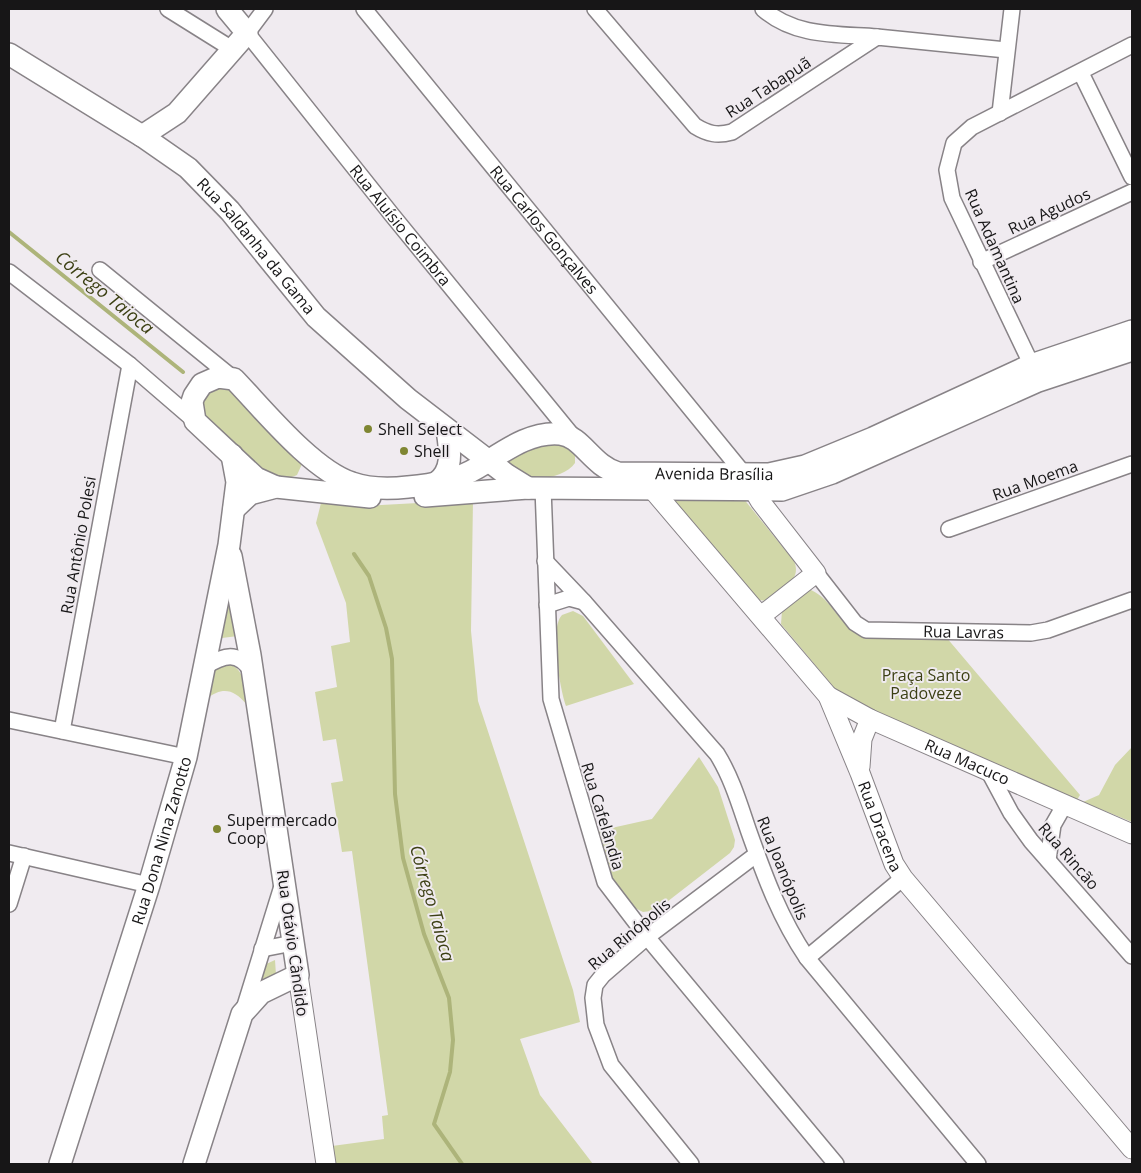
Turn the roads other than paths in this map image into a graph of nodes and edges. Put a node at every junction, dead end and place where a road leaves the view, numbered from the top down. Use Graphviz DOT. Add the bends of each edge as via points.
graph roads {
  1 [pos="168,9"];
  2 [pos="227,9"];
  3 [pos="265,9"];
  4 [pos="364,9"];
  5 [pos="595,9"];
  6 [pos="764,9"];
  7 [pos="1012,9"];
  8 [pos="247,33"];
  9 [pos="877,37"];
  10 [pos="1132,45"];
  11 [pos="232,49"];
  12 [pos="1006,50"];
  13 [pos="9,54"];
  14 [pos="1081,73"];
  15 [pos="1000,112"];
  16 [pos="177,113"];
  17 [pos="142,136"];
  18 [pos="177,159"];
  19 [pos="1132,177"];
  20 [pos="1132,192"];
  21 [pos="981,262"];
  22 [pos="100,270"];
  23 [pos="9,272"];
  24 [pos="1132,331"];
  25 [pos="1132,350"];
  26 [pos="130,365"];
  27 [pos="1034,373"];
  28 [pos="234,378"];
  29 [pos="195,421"];
  30 [pos="446,430"];
  31 [pos="580,445"];
  32 [pos="304,451"];
  33 [pos="725,451"];
  34 [pos="232,455"];
  35 [pos="488,460"];
  36 [pos="1132,464"];
  37 [pos="719,474"];
  38 [pos="749,482"];
  39 [pos="436,483"];
  40 [pos="281,487"];
  41 [pos="542,488"];
  42 [pos="652,489"];
  43 [pos="234,509"];
  44 [pos="949,529"];
  45 [pos="229,545"];
  46 [pos="545,561"];
  47 [pos="816,573"];
  48 [pos="1132,600"];
  49 [pos="584,602"];
  50 [pos="546,605"];
  51 [pos="761,616"];
  52 [pos="204,667"];
  53 [pos="252,672"];
  54 [pos="828,696"];
  55 [pos="870,719"];
  56 [pos="9,720"];
  57 [pos="62,731"];
  58 [pos="186,757"];
  59 [pos="989,772"];
  60 [pos="860,773"];
  61 [pos="1065,804"];
  62 [pos="1132,834"];
  63 [pos="9,853"];
  64 [pos="757,854"];
  65 [pos="24,856"];
  66 [pos="1048,860"];
  67 [pos="903,878"];
  68 [pos="284,879"];
  69 [pos="149,885"];
  70 [pos="9,904"];
  71 [pos="647,937"];
  72 [pos="293,943"];
  73 [pos="262,949"];
  74 [pos="1132,956"];
  75 [pos="806,958"];
  76 [pos="298,975"];
  77 [pos="242,1014"];
  78 [pos="1132,1149"];
  79 [pos="60,1164"];
  80 [pos="194,1164"];
  81 [pos="326,1164"];
  82 [pos="691,1164"];
  83 [pos="836,1164"];
  84 [pos="978,1164"];
  1 -- 11 [label="street"];
  2 -- 8 [label="main road, Rua Aluísio Coimbra"];
  3 -- 8 [label="street"];
  4 -- 33 [label="street, Rua Carlos Gonçalves"];
  5 -- 9 [label="street, Rua Tabapuã" via="695,126 719,135 732,132"];
  6 -- 9 [label="street" via="785,24 809,32"];
  7 -- 12 [label="street"];
  8 -- 11 [label="main road"];
  8 -- 31 [label="street, Rua Aluísio Coimbra"];
  9 -- 12 [label="street"];
  10 -- 14 [label="street, Rua Adamantina"];
  11 -- 16 [label="main road"];
  12 -- 15 [label="street"];
  13 -- 17 [label="main road, Rua Saldanha da Gama"];
  14 -- 15 [label="street, Rua Adamantina"];
  14 -- 19 [label="street"];
  15 -- 21 [label="street, Rua Adamantina" via="972,127 954,143 946,170 952,198"];
  16 -- 17 [label="main road"];
  16 -- 18 [label="main road" via="172,129"];
  17 -- 18 [label="main road, Rua Saldanha da Gama"];
  18 -- 30 [label="main road, Rua Saldanha da Gama" via="230,211 316,316"];
  20 -- 21 [label="street, Rua Agudos"];
  21 -- 27 [label="street, Rua Adamantina"];
  22 -- 28 [label="street"];
  23 -- 26 [label="street"];
  24 -- 27 [label="main road, Avenida Brasília"];
  25 -- 27 [label="main road, Avenida Brasília"];
  26 -- 29 [label="street"];
  26 -- 57 [label="street, Rua Antônio Polesi"];
  27 -- 38 [label="main road, Avenida Brasília" via="809,482 782,490"];
  28 -- 29 [label="main road" via="218,377 202,384 192,402"];
  28 -- 32 [label="main road, Avenida Brasília"];
  29 -- 34 [label="main road"];
  30 -- 35 [label="main road, Rua Saldanha da Gama"];
  30 -- 39 [label="main road" via="450,449 448,466 442,479"];
  31 -- 35 [label="main road, Avenida Brasília" via="560,434 538,436"];
  31 -- 37 [label="main road, Avenida Brasília" via="600,464 618,473"];
  31 -- 41 [label="main road" via="583,463 578,473"];
  32 -- 39 [label="main road, Avenida Brasília" via="336,476 362,486 401,488"];
  32 -- 40 [label="main road" via="306,462 301,478 296,483"];
  33 -- 37 [label="street"];
  33 -- 38 [label="street, Rua Carlos Gonçalves"];
  34 -- 40 [label="main road" via="260,480"];
  34 -- 43 [label="main road, Rua Dona Nina Zanotto" via="237,482"];
  35 -- 39 [label="main road, Avenida Brasília" via="469,472"];
  35 -- 41 [label="main road, Rua Saldanha da Gama"];
  36 -- 44 [label="street, Rua Moema"];
  37 -- 38 [label="main road, Avenida Brasília"];
  38 -- 42 [label="main road, Avenida Brasília"];
  38 -- 47 [label="street, Rua Lavras"];
  40 -- 41 [label="main road, Avenida Brasília" via="372,497"];
  40 -- 43 [label="main road" via="250,494"];
  41 -- 42 [label="main road, Avenida Brasília"];
  41 -- 46 [label="street, Rua Cafelândia"];
  42 -- 51 [label="street, Rua Dracena"];
  43 -- 45 [label="main road, Rua Dona Nina Zanotto"];
  45 -- 52 [label="main road, Rua Dona Nina Zanotto"];
  45 -- 53 [label="main road, Rua Otávio Cândido"];
  46 -- 49 [label="street, Rua Joanópolis"];
  46 -- 50 [label="street, Rua Cafelândia"];
  47 -- 48 [label="street, Rua Lavras" via="855,623 866,630 1031,633"];
  47 -- 51 [label="street"];
  49 -- 50 [label="street" via="569,598"];
  49 -- 64 [label="street, Rua Joanópolis" via="717,754 729,776"];
  50 -- 71 [label="street, Rua Cafelândia" via="552,710 602,875 609,890"];
  51 -- 54 [label="street, Rua Dracena"];
  52 -- 53 [label="street" via="227,656 246,663"];
  52 -- 58 [label="main road, Rua Dona Nina Zanotto"];
  53 -- 68 [label="main road, Rua Otávio Cândido"];
  54 -- 55 [label="street, Rua Macuco"];
  54 -- 60 [label="street, Rua Dracena"];
  55 -- 59 [label="street, Rua Macuco"];
  55 -- 60 [label="street" via="862,739"];
  56 -- 57 [label="street"];
  57 -- 58 [label="street"];
  58 -- 69 [label="main road, Rua Dona Nina Zanotto"];
  59 -- 61 [label="street, Rua Macuco"];
  59 -- 66 [label="street, Rua Rincão" via="1011,813"];
  60 -- 67 [label="street, Rua Dracena" via="894,864"];
  61 -- 62 [label="street, Rua Macuco"];
  61 -- 66 [label="street" via="1053,826"];
  63 -- 65 [label="street"];
  64 -- 71 [label="street, Rua Rinópolis"];
  64 -- 75 [label="street, Rua Joanópolis" via="778,910"];
  65 -- 69 [label="street"];
  65 -- 70 [label="street"];
  66 -- 74 [label="street, Rua Rincão"];
  67 -- 75 [label="street"];
  67 -- 78 [label="street, Rua Dracena"];
  68 -- 72 [label="main road, Rua Otávio Cândido"];
  68 -- 73 [label="street"];
  69 -- 79 [label="main road, Rua Dona Nina Zanotto"];
  71 -- 82 [label="street, Rua Rinópolis" via="595,985 593,1011 611,1065"];
  71 -- 83 [label="street, Rua Cafelândia"];
  72 -- 73 [label="street"];
  72 -- 76 [label="main road, Rua Otávio Cândido"];
  73 -- 77 [label="street"];
  75 -- 84 [label="street, Rua Joanópolis"];
  76 -- 77 [label="main road" via="261,993"];
  76 -- 81 [label="street, Rua Otávio Cândido"];
  77 -- 80 [label="main road"];
}
